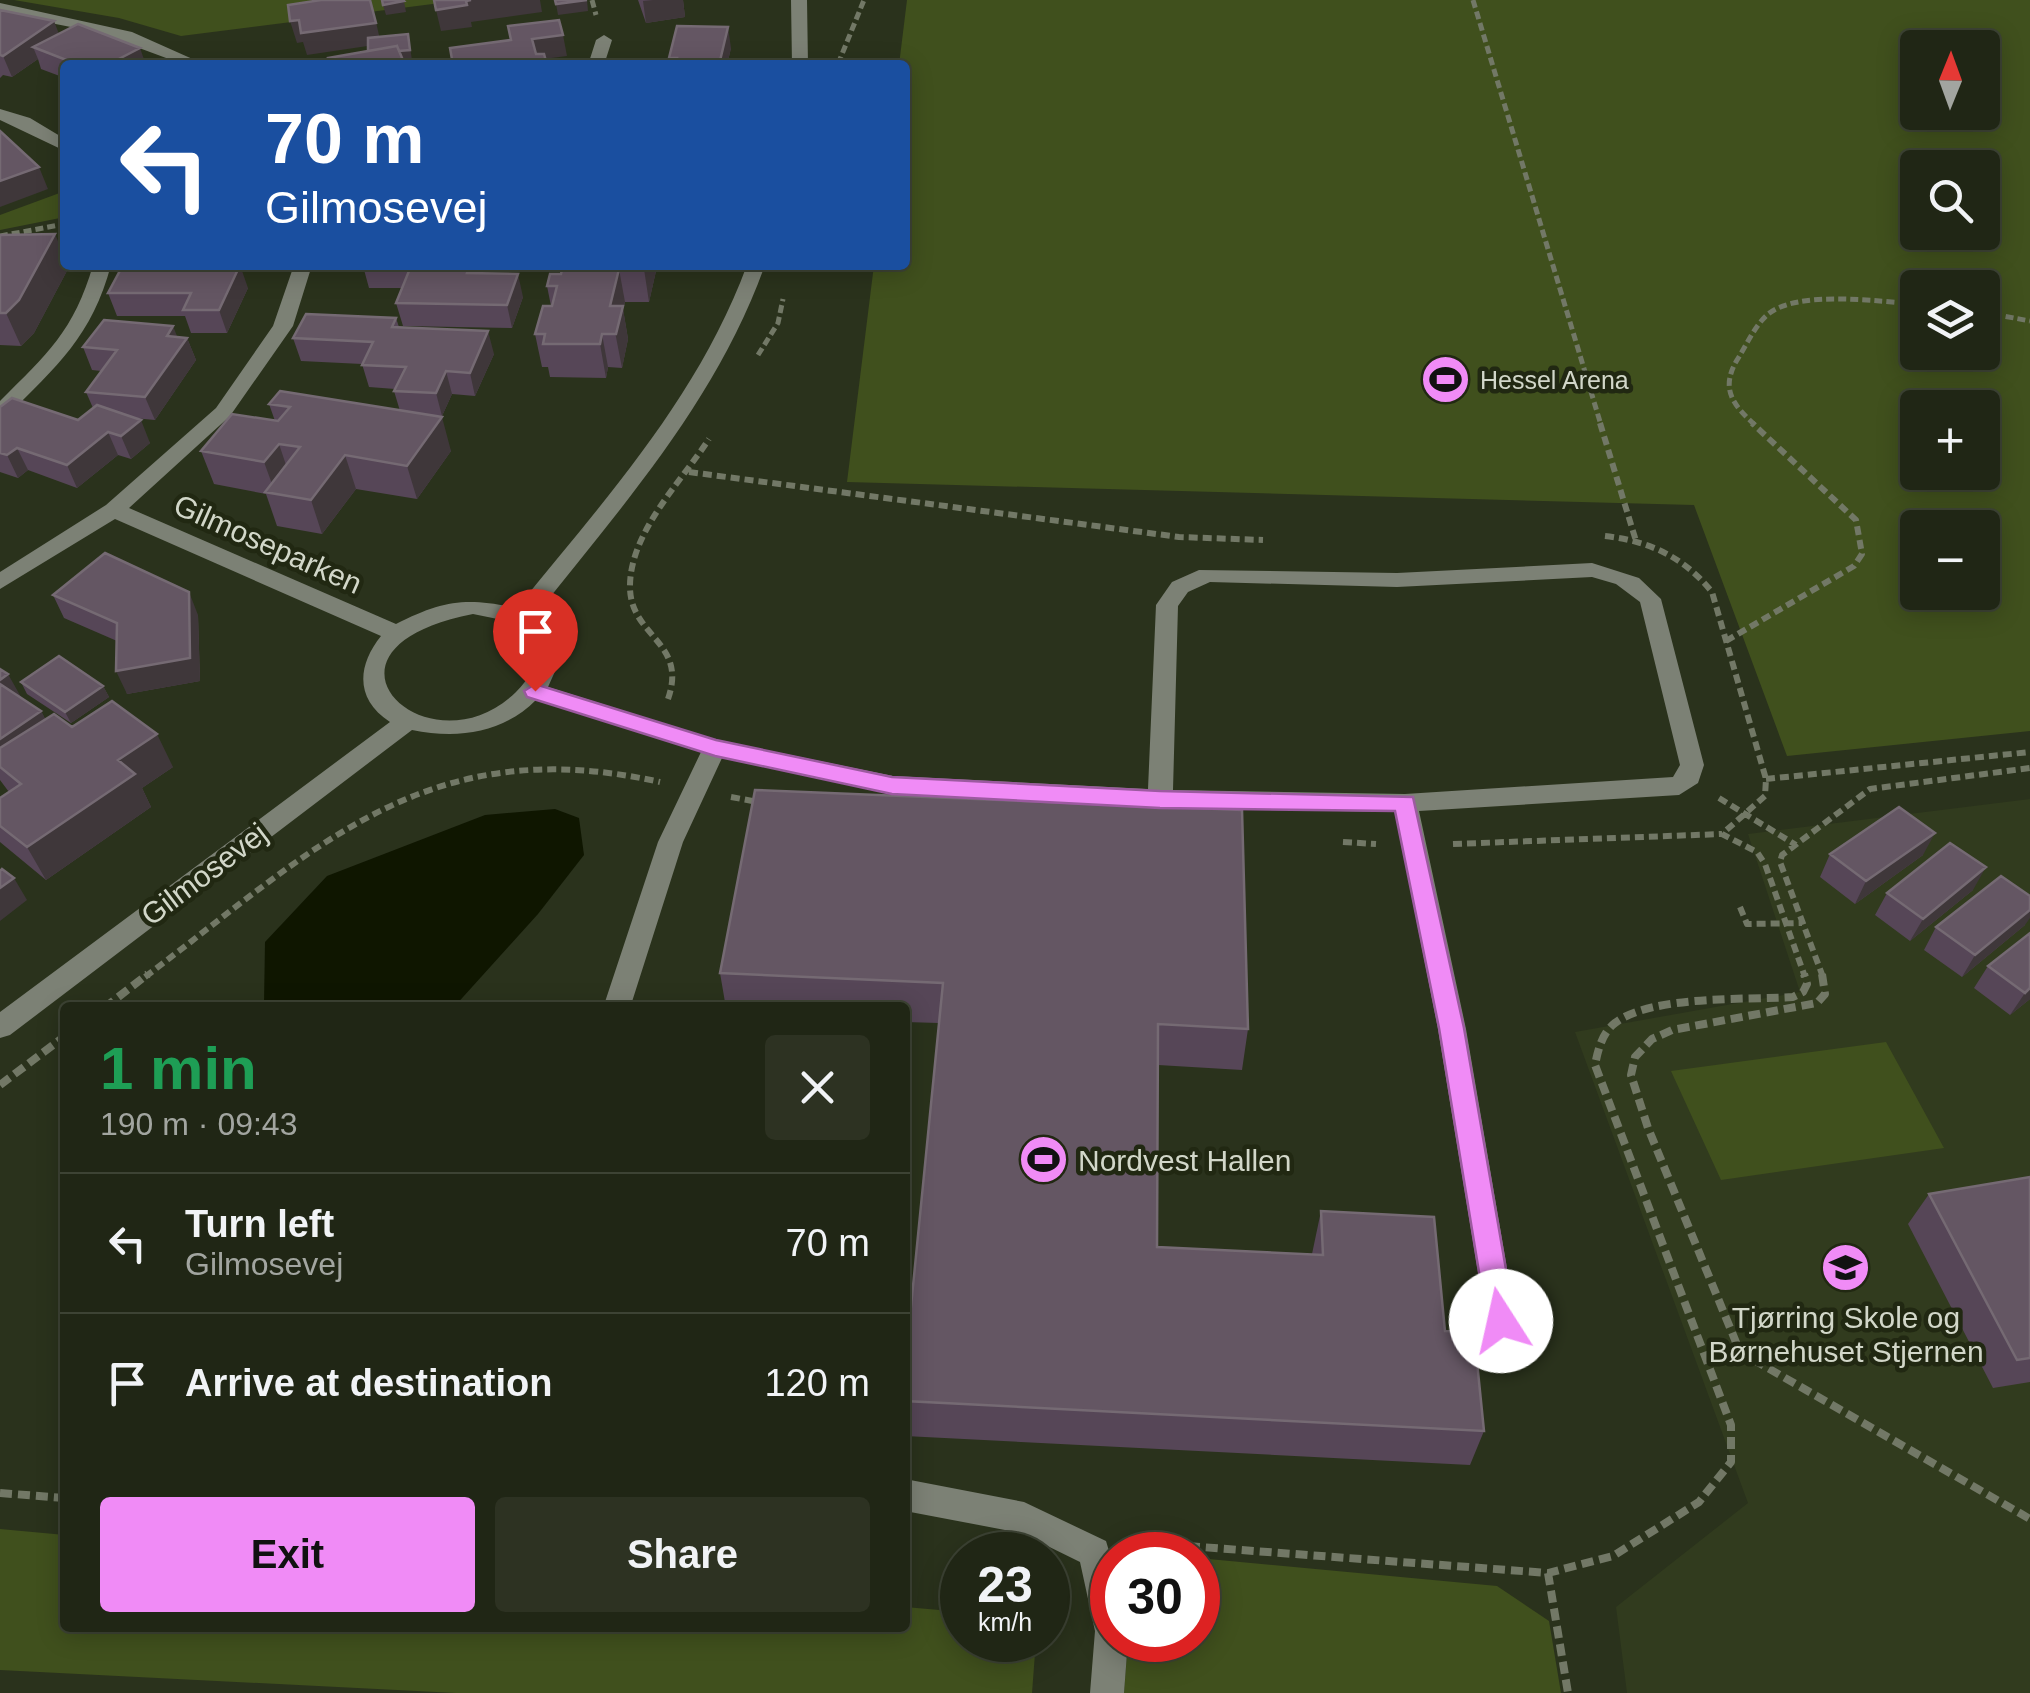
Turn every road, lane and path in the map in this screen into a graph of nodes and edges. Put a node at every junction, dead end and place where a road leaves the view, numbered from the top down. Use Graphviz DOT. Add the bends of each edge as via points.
graph roads {
  1 [pos="800,0"];
  2 [pos="864,0"];
  3 [pos="1472,0"];
  4 [pos="0,8"];
  5 [pos="604,40"];
  6 [pos="188,60"];
  7 [pos="598,60"];
  8 [pos="800,60"];
  9 [pos="840,60"];
  10 [pos="0,114"];
  11 [pos="60,143"];
  12 [pos="60,225"];
  13 [pos="0,236"];
  14 [pos="101,270"];
  15 [pos="301,270"];
  16 [pos="755,270"];
  17 [pos="786,284"];
  18 [pos="1900,303"];
  19 [pos="2000,315"];
  20 [pos="2030,321"];
  21 [pos="758,356"];
  22 [pos="0,412"];
  23 [pos="709,439"];
  24 [pos="114,510"];
  25 [pos="1636,541"];
  26 [pos="0,582"];
  27 [pos="523,616"];
  28 [pos="397,634"];
  29 [pos="1726,641"];
  30 [pos="535,691"];
  31 [pos="408,721"];
  32 [pos="651,728"];
  33 [pos="715,748"];
  34 [pos="2030,752"];
  35 [pos="2030,768"];
  36 [pos="1688,778"];
  37 [pos="691,790"];
  38 [pos="1160,800"];
  39 [pos="1405,803"];
  40 [pos="777,805"];
  41 [pos="1744,814"];
  42 [pos="1722,834"];
  43 [pos="1335,842"];
  44 [pos="1796,845"];
  45 [pos="1413,846"];
  46 [pos="1740,908"];
  47 [pos="1802,923"];
  48 [pos="1786,924"];
  49 [pos="112,1002"];
  50 [pos="618,1002"];
  51 [pos="0,1026"];
  52 [pos="60,1040"];
  53 [pos="0,1085"];
  54 [pos="1501,1321"];
  55 [pos="1740,1352"];
  56 [pos="1706,1357"];
  57 [pos="0,1493"];
  58 [pos="910,1496"];
  59 [pos="60,1498"];
  60 [pos="2030,1519"];
  61 [pos="1220,1547"];
  62 [pos="1090,1550"];
  63 [pos="1548,1572"];
  64 [pos="1110,1662"];
  65 [pos="1107,1693"];
  66 [pos="1568,1693"];
  1 -- 8 [label="street"];
  2 -- 9 [label="path"];
  3 -- 25 [label="path"];
  4 -- 6 [label="street" via="102,27"];
  5 -- 7 [label="street"];
  10 -- 11 [label="street"];
  12 -- 13 [label="path"];
  14 -- 22 [label="street" via="90,308 54,358"];
  15 -- 24 [label="street, Gilmoseparken" via="284,326 223,412"];
  16 -- 27 [label="street" via="746,299 683,412"];
  17 -- 21 [label="path" via="778,323"];
  18 -- 29 [label="path" via="1830,301 1769,313 1731,370 1726,390 1734,406 1856,520 1862,554 1854,566"];
  19 -- 20 [label="path"];
  23 -- 32 [label="path" via="640,543 630,590 638,618 673,658 676,684"];
  24 -- 26 [label="street, Gilmoseparken"];
  24 -- 28 [label="street, Gilmoseparken"];
  27 -- 28 [label="street" via="500,608 460,608"];
  27 -- 30 [label="street" via="548,642 546,674"];
  28 -- 31 [label="street" via="374,665 373,682 378,698"];
  30 -- 31 [label="street" via="476,724"];
  30 -- 32 [label="street"];
  31 -- 51 [label="street, Gilmosevej"];
  32 -- 33 [label="street"];
  33 -- 37 [label="street"];
  33 -- 38 [label="street" via="892,786"];
  34 -- 41 [label="path" via="1766,780 1765,796"];
  35 -- 44 [label="path" via="1888,784"];
  36 -- 38 [label="street" via="1692,765 1650,599 1620,575 1207,575 1180,588 1166,605"];
  36 -- 39 [label="street" via="1679,786"];
  36 -- 41 [label="path"];
  37 -- 40 [label="path"];
  37 -- 49 [label="path" via="558,764 420,790 348,825"];
  37 -- 50 [label="street"];
  38 -- 39 [label="street"];
  39 -- 45 [label="street"];
  41 -- 42 [label="path"];
  41 -- 44 [label="path"];
  42 -- 45 [label="path"];
  42 -- 48 [label="path" via="1766,864"];
  43 -- 45 [label="path"];
  44 -- 47 [label="path" via="1780,862"];
  45 -- 54 [label="street" via="1452,1028"];
  46 -- 48 [label="path" via="1746,924"];
  47 -- 48 [label="path"];
  47 -- 55 [label="path" via="1824,981 1817,1003 1672,1030 1635,1056 1630,1075"];
  48 -- 56 [label="path" via="1807,984 1803,992 1646,1010 1618,1020 1600,1040 1595,1065"];
  52 -- 53 [label="path"];
  55 -- 56 [label="path"];
  55 -- 60 [label="path"];
  56 -- 63 [label="path" via="1731,1425 1731,1462 1700,1502 1613,1556"];
  57 -- 59 [label="path"];
  58 -- 62 [label="street" via="1024,1518"];
  61 -- 63 [label="path"];
  63 -- 66 [label="path"];
  64 -- 65 [label="street"];
}
